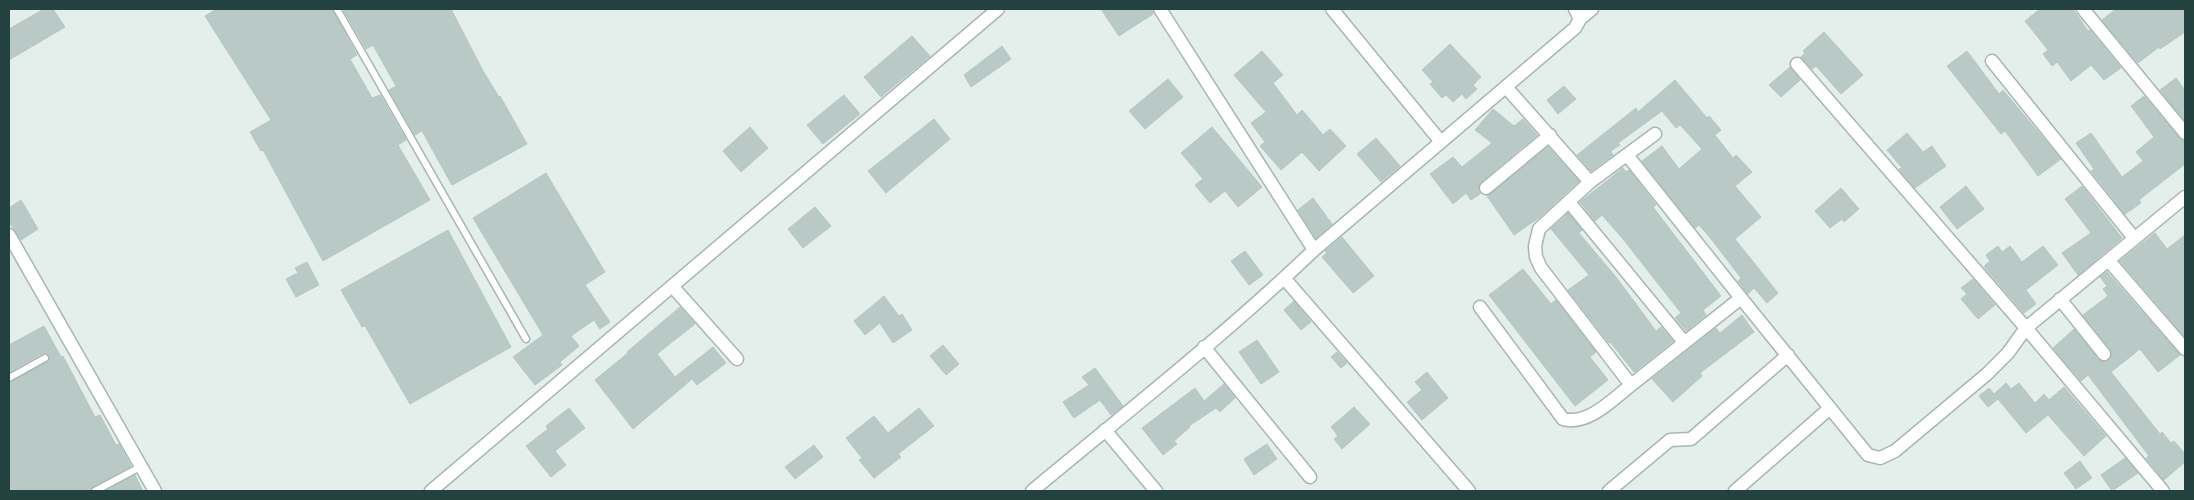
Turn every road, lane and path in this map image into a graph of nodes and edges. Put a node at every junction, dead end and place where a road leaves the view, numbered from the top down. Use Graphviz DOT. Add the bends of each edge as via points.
graph roads {
  1 [pos="337,9"];
  2 [pos="998,9"];
  3 [pos="1160,9"];
  4 [pos="1332,9"];
  5 [pos="1592,9"];
  6 [pos="2083,9"];
  7 [pos="1577,14"];
  8 [pos="1992,60"];
  9 [pos="1798,64"];
  10 [pos="1506,87"];
  11 [pos="2185,133"];
  12 [pos="1655,134"];
  13 [pos="1550,135"];
  14 [pos="1441,142"];
  15 [pos="1627,155"];
  16 [pos="1590,182"];
  17 [pos="1486,188"];
  18 [pos="2185,197"];
  19 [pos="1569,202"];
  20 [pos="9,235"];
  21 [pos="2134,238"];
  22 [pos="1314,250"];
  23 [pos="2109,261"];
  24 [pos="1284,278"];
  25 [pos="673,287"];
  26 [pos="1741,298"];
  27 [pos="2060,300"];
  28 [pos="1480,307"];
  29 [pos="2026,328"];
  30 [pos="526,339"];
  31 [pos="1684,342"];
  32 [pos="1204,347"];
  33 [pos="2185,349"];
  34 [pos="2104,354"];
  35 [pos="1788,355"];
  36 [pos="45,358"];
  37 [pos="737,359"];
  38 [pos="9,378"];
  39 [pos="1631,385"];
  40 [pos="1830,408"];
  41 [pos="1105,430"];
  42 [pos="140,468"];
  43 [pos="1310,477"];
  44 [pos="95,491"];
  45 [pos="155,491"];
  46 [pos="431,491"];
  47 [pos="1032,491"];
  48 [pos="1156,491"];
  49 [pos="1469,491"];
  50 [pos="1609,491"];
  51 [pos="1735,491"];
  52 [pos="2163,491"];
  1 -- 30 [label="lane"];
  2 -- 25 [label="street" via="803,172"];
  3 -- 22 [label="street"];
  4 -- 14 [label="street"];
  5 -- 7 [label="street"];
  6 -- 11 [label="street"];
  7 -- 10 [label="street" via="1575,28"];
  8 -- 21 [label="street"];
  9 -- 29 [label="street"];
  10 -- 13 [label="street"];
  10 -- 14 [label="street"];
  12 -- 15 [label="street"];
  13 -- 16 [label="street"];
  13 -- 17 [label="street"];
  14 -- 22 [label="street"];
  15 -- 16 [label="street"];
  15 -- 26 [label="street"];
  16 -- 19 [label="street"];
  18 -- 21 [label="street"];
  19 -- 31 [label="street"];
  19 -- 39 [label="street" via="1539,229 1536,257 1541,268"];
  20 -- 42 [label="street"];
  21 -- 23 [label="street"];
  22 -- 24 [label="street"];
  23 -- 27 [label="street"];
  23 -- 33 [label="street"];
  24 -- 32 [label="street"];
  24 -- 49 [label="street"];
  25 -- 37 [label="street"];
  25 -- 46 [label="street"];
  26 -- 31 [label="street"];
  26 -- 35 [label="street"];
  27 -- 29 [label="street"];
  27 -- 34 [label="street"];
  28 -- 39 [label="street" via="1563,419 1571,421 1588,416"];
  29 -- 40 [label="street" via="1987,374 1894,451 1880,458 1868,455"];
  29 -- 52 [label="street"];
  31 -- 39 [label="street"];
  32 -- 41 [label="street"];
  32 -- 43 [label="street"];
  35 -- 40 [label="street"];
  35 -- 50 [label="street" via="1691,439 1670,440"];
  36 -- 38 [label="lane"];
  40 -- 51 [label="street"];
  41 -- 47 [label="street"];
  41 -- 48 [label="street"];
  42 -- 44 [label="lane"];
  42 -- 45 [label="street"];
}
